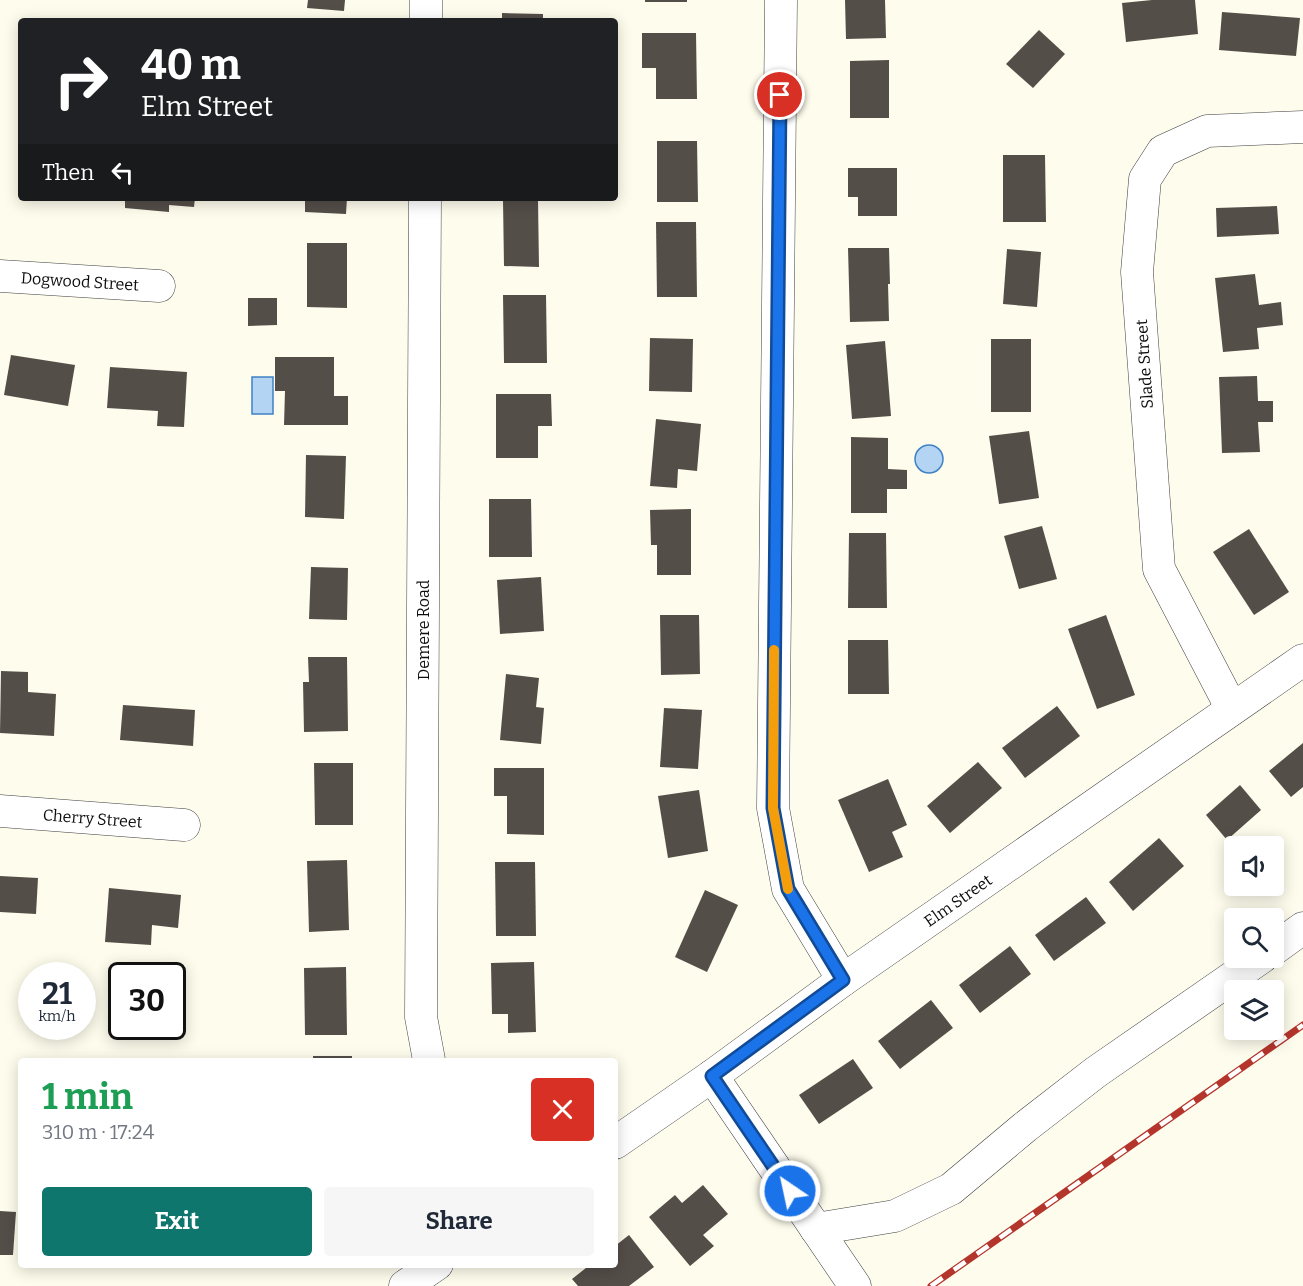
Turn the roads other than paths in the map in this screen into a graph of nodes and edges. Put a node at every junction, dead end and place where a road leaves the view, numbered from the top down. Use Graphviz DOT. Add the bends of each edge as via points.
graph roads {
  1 [pos="426,0"];
  2 [pos="781,0"];
  3 [pos="426,18"];
  4 [pos="1303,127"];
  5 [pos="425,201"];
  6 [pos="0,276"];
  7 [pos="159,286"];
  8 [pos="1303,660"];
  9 [pos="1232,709"];
  10 [pos="0,811"];
  11 [pos="184,825"];
  12 [pos="1303,928"];
  13 [pos="1284,942"];
  14 [pos="1246,968"];
  15 [pos="843,980"];
  16 [pos="429,1058"];
  17 [pos="712,1076"];
  18 [pos="618,1141"];
  19 [pos="816,1230"];
  20 [pos="431,1268"];
  21 [pos="405,1286"];
  22 [pos="855,1286"];
  1 -- 3 [label="street"];
  2 -- 15 [label="street" via="773,808 788,889"];
  4 -- 9 [label="street, Slade Street" via="1207,131 1163,152 1145,178 1137,272 1159,569"];
  5 -- 16 [label="street, Demere Road" via="421,1017"];
  6 -- 7 [label="street, Dogwood Street"];
  8 -- 9 [label="street, Elm Street"];
  9 -- 15 [label="street, Elm Street"];
  10 -- 11 [label="street, Cherry Street"];
  12 -- 13 [label="street"];
  14 -- 19 [label="street" via="1096,1072 951,1188 895,1216"];
  15 -- 17 [label="street, Elm Street"];
  17 -- 18 [label="street, Elm Street"];
  17 -- 19 [label="street"];
  19 -- 22 [label="street"];
  20 -- 21 [label="street"];
}
